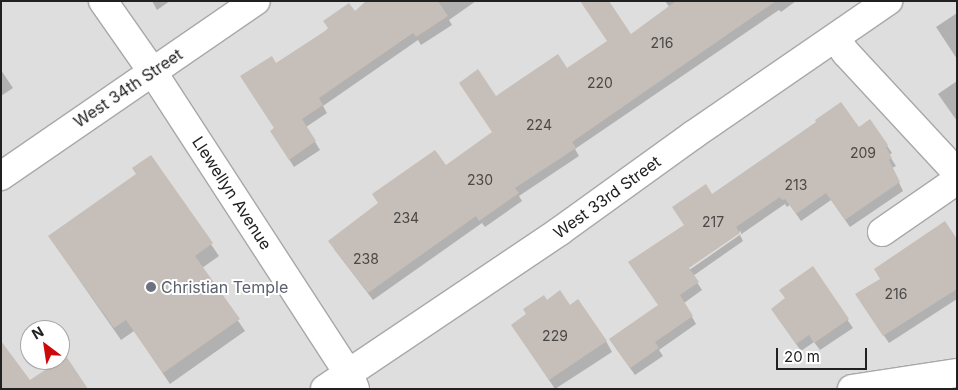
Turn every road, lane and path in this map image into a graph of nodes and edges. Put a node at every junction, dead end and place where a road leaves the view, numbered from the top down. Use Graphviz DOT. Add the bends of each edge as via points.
graph roads {
  1 [pos="103,1"];
  2 [pos="256,1"];
  3 [pos="888,1"];
  4 [pos="835,38"];
  5 [pos="152,71"];
  6 [pos="957,173"];
  7 [pos="1,176"];
  8 [pos="957,180"];
  9 [pos="882,232"];
  10 [pos="957,373"];
  11 [pos="352,381"];
  12 [pos="325,389"];
  13 [pos="852,389"];
  1 -- 5 [label="street, Llewellyn Avenue"];
  2 -- 5 [label="street, West 34th Street"];
  3 -- 4 [label="street, West 33rd Street"];
  4 -- 6 [label="street"];
  4 -- 11 [label="street, West 33rd Street" via="693,135"];
  5 -- 7 [label="street, West 34th Street"];
  5 -- 11 [label="street, Llewellyn Avenue"];
  8 -- 9 [label="street"];
  10 -- 13 [label="street"];
  11 -- 12 [label="street, West 33rd Street"];
}
